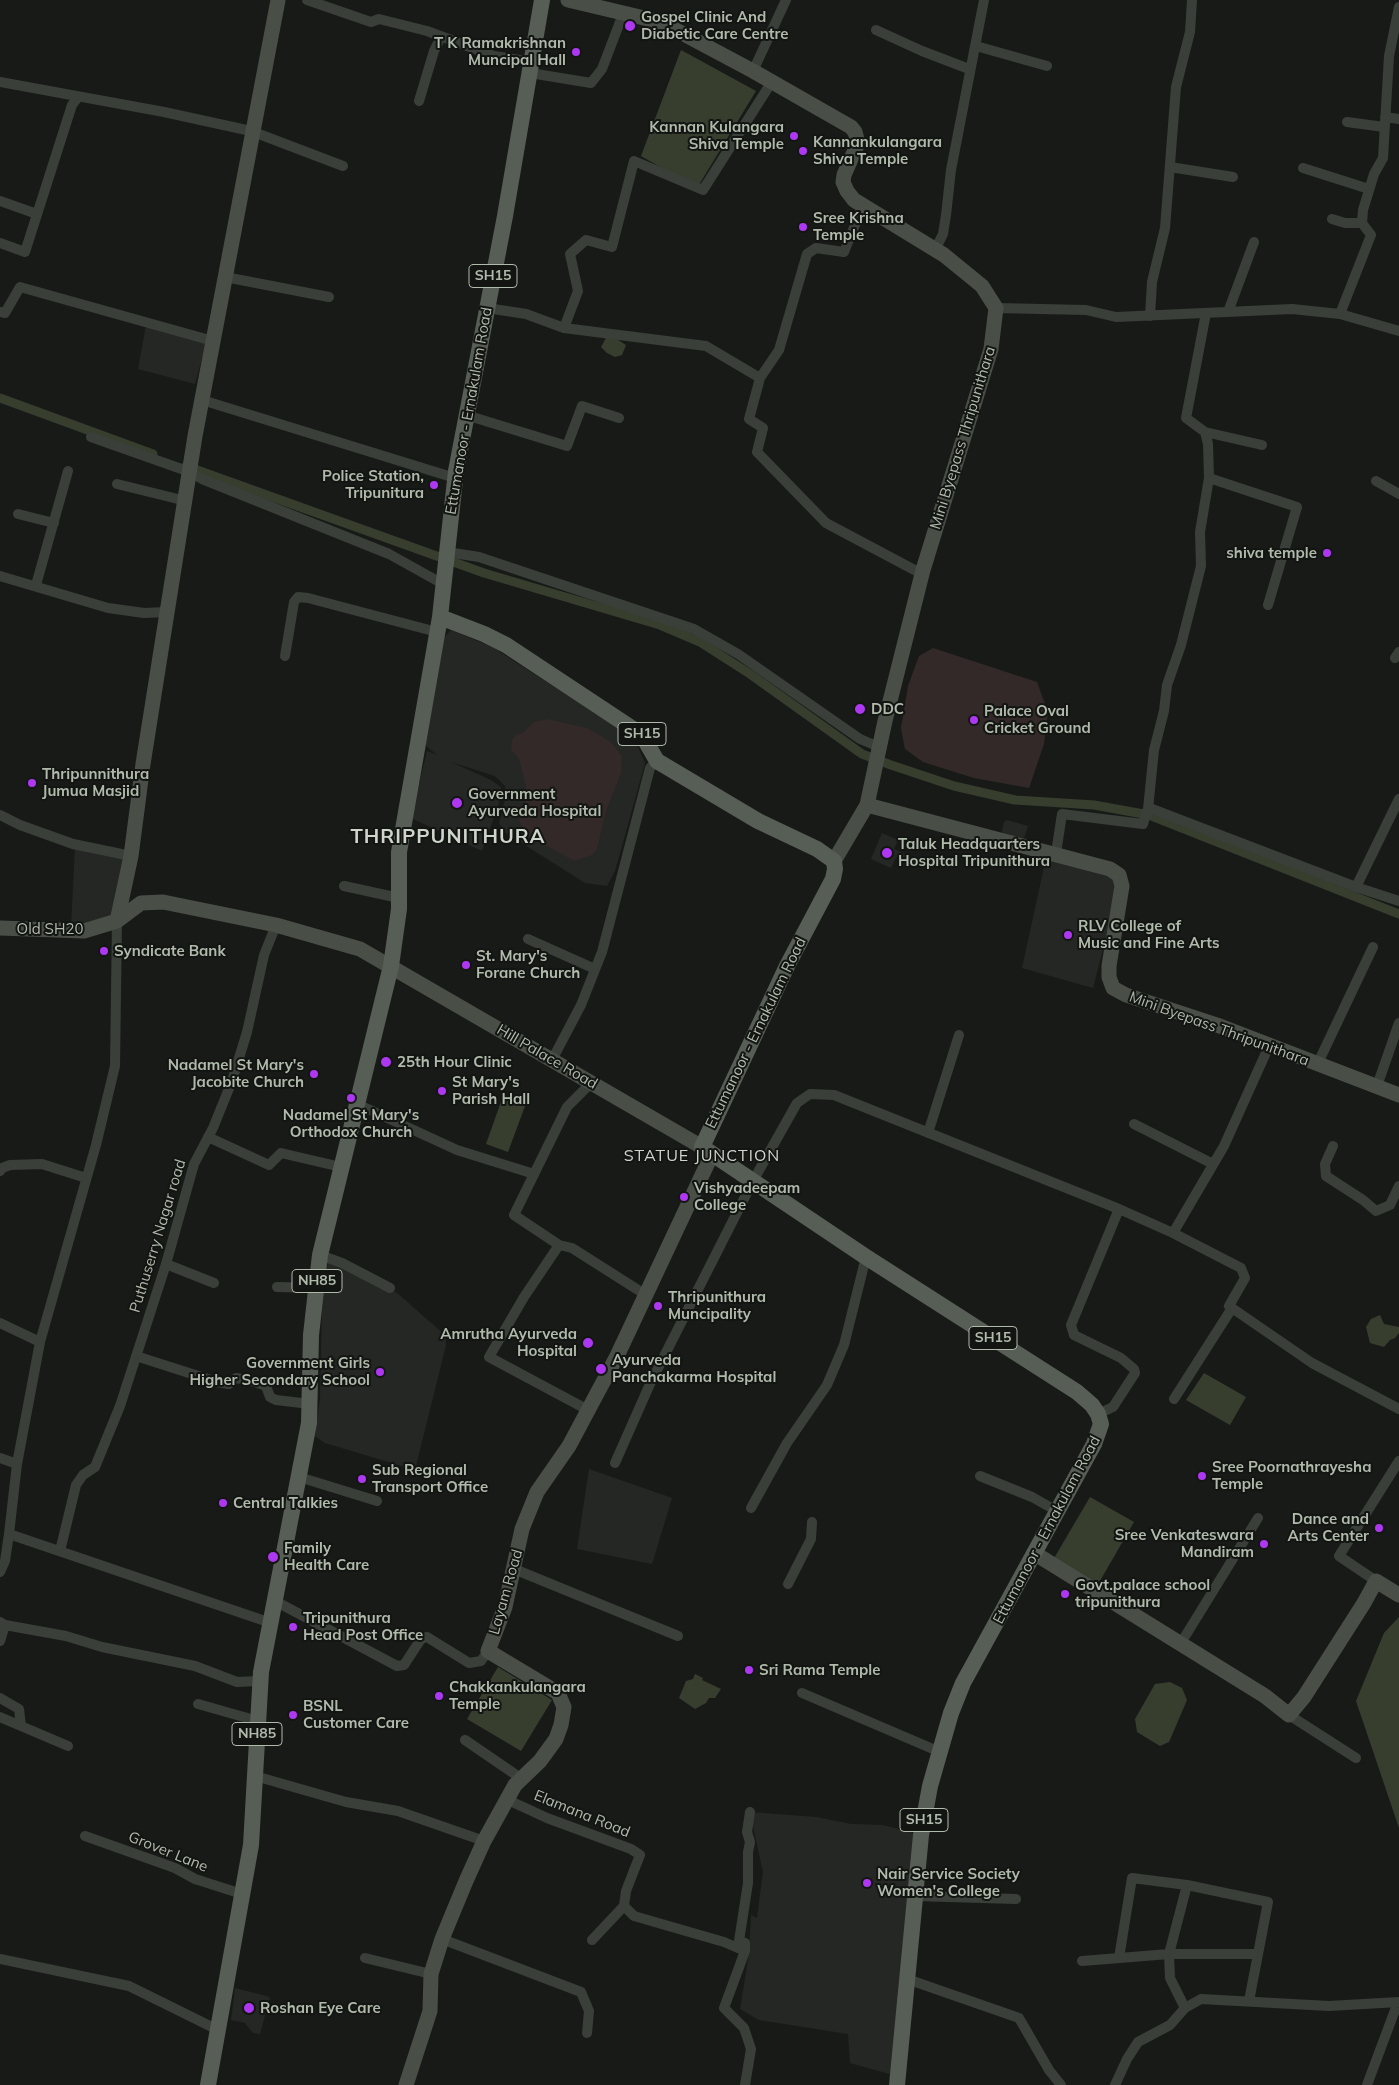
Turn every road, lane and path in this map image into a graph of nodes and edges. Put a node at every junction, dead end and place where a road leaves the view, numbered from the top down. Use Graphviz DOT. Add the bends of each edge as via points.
graph roads {
  1 [pos="278,0"];
  2 [pos="307,0"];
  3 [pos="542,0"];
  4 [pos="568,0"];
  5 [pos="786,0"];
  6 [pos="984,0"];
  7 [pos="1192,0"];
  8 [pos="1399,6"];
  9 [pos="623,14"];
  10 [pos="876,30"];
  11 [pos="441,37"];
  12 [pos="1396,39"];
  13 [pos="976,46"];
  14 [pos="1047,66"];
  15 [pos="531,68"];
  16 [pos="969,69"];
  17 [pos="754,71"];
  18 [pos="0,82"];
  19 [pos="771,83"];
  20 [pos="78,97"];
  21 [pos="419,101"];
  22 [pos="1399,119"];
  23 [pos="1347,122"];
  24 [pos="1384,122"];
  25 [pos="252,131"];
  26 [pos="343,166"];
  27 [pos="1170,167"];
  28 [pos="1303,168"];
  29 [pos="1233,176"];
  30 [pos="1369,189"];
  31 [pos="0,201"];
  32 [pos="863,205"];
  33 [pos="37,214"];
  34 [pos="1332,219"];
  35 [pos="1362,223"];
  36 [pos="1254,242"];
  37 [pos="0,243"];
  38 [pos="935,250"];
  39 [pos="225,276"];
  40 [pos="329,297"];
  41 [pos="487,308"];
  42 [pos="996,308"];
  43 [pos="0,312"];
  44 [pos="1228,312"];
  45 [pos="1206,313"];
  46 [pos="1340,314"];
  47 [pos="1150,316"];
  48 [pos="564,328"];
  49 [pos="1399,331"];
  50 [pos="213,341"];
  51 [pos="760,378"];
  52 [pos="202,400"];
  53 [pos="466,415"];
  54 [pos="619,418"];
  55 [pos="1205,432"];
  56 [pos="91,437"];
  57 [pos="1262,445"];
  58 [pos="68,471"];
  59 [pos="190,472"];
  60 [pos="455,478"];
  61 [pos="1209,478"];
  62 [pos="1376,481"];
  63 [pos="117,484"];
  64 [pos="1399,494"];
  65 [pos="186,501"];
  66 [pos="18,514"];
  67 [pos="54,523"];
  68 [pos="447,552"];
  69 [pos="922,574"];
  70 [pos="0,576"];
  71 [pos="444,578"];
  72 [pos="36,586"];
  73 [pos="1268,605"];
  74 [pos="168,612"];
  75 [pos="439,624"];
  76 [pos="285,656"];
  77 [pos="879,748"];
  78 [pos="657,761"];
  79 [pos="1399,799"];
  80 [pos="867,805"];
  81 [pos="1147,812"];
  82 [pos="0,814"];
  83 [pos="1056,853"];
  84 [pos="131,856"];
  85 [pos="834,862"];
  86 [pos="344,886"];
  87 [pos="1356,887"];
  88 [pos="399,898"];
  89 [pos="1399,901"];
  90 [pos="117,921"];
  91 [pos="276,925"];
  92 [pos="0,928"];
  93 [pos="528,940"];
  94 [pos="1373,946"];
  95 [pos="392,966"];
  96 [pos="595,968"];
  97 [pos="1399,1023"];
  98 [pos="959,1035"];
  99 [pos="1269,1046"];
  100 [pos="552,1060"];
  101 [pos="1317,1065"];
  102 [pos="591,1083"];
  103 [pos="1377,1086"];
  104 [pos="1399,1095"];
  105 [pos="357,1104"];
  106 [pos="1134,1124"];
  107 [pos="928,1133"];
  108 [pos="208,1138"];
  109 [pos="1333,1146"];
  110 [pos="707,1151"];
  111 [pos="1213,1164"];
  112 [pos="341,1167"];
  113 [pos="0,1171"];
  114 [pos="534,1174"];
  115 [pos="86,1178"];
  116 [pos="753,1181"];
  117 [pos="1399,1186"];
  118 [pos="1119,1209"];
  119 [pos="1174,1233"];
  120 [pos="559,1245"];
  121 [pos="320,1255"];
  122 [pos="866,1257"];
  123 [pos="166,1264"];
  124 [pos="214,1283"];
  125 [pos="277,1287"];
  126 [pos="316,1288"];
  127 [pos="390,1288"];
  128 [pos="646,1295"];
  129 [pos="1232,1308"];
  130 [pos="0,1323"];
  131 [pos="40,1342"];
  132 [pos="136,1356"];
  133 [pos="1174,1398"];
  134 [pos="310,1404"];
  135 [pos="1399,1409"];
  136 [pos="588,1410"];
  137 [pos="1098,1414"];
  138 [pos="0,1458"];
  139 [pos="1399,1461"];
  140 [pos="615,1462"];
  141 [pos="18,1464"];
  142 [pos="299,1476"];
  143 [pos="980,1476"];
  144 [pos="376,1501"];
  145 [pos="751,1508"];
  146 [pos="1057,1511"];
  147 [pos="1258,1518"];
  148 [pos="812,1522"];
  149 [pos="9,1534"];
  150 [pos="60,1551"];
  151 [pos="1034,1553"];
  152 [pos="514,1568"];
  153 [pos="0,1572"];
  154 [pos="1376,1580"];
  155 [pos="788,1584"];
  156 [pos="1399,1595"];
  157 [pos="275,1602"];
  158 [pos="271,1623"];
  159 [pos="3,1624"];
  160 [pos="678,1636"];
  161 [pos="0,1641"];
  162 [pos="1181,1643"];
  163 [pos="488,1651"];
  164 [pos="260,1681"];
  165 [pos="802,1693"];
  166 [pos="0,1698"];
  167 [pos="198,1704"];
  168 [pos="1289,1715"];
  169 [pos="0,1717"];
  170 [pos="258,1721"];
  171 [pos="21,1726"];
  172 [pos="465,1740"];
  173 [pos="68,1746"];
  174 [pos="940,1752"];
  175 [pos="1356,1758"];
  176 [pos="255,1776"];
  177 [pos="522,1779"];
  178 [pos="508,1800"];
  179 [pos="750,1812"];
  180 [pos="85,1836"];
  181 [pos="484,1842"];
  182 [pos="1187,1885"];
  183 [pos="242,1894"];
  184 [pos="915,1896"];
  185 [pos="1016,1899"];
  186 [pos="624,1906"];
  187 [pos="442,1939"];
  188 [pos="592,1940"];
  189 [pos="745,1951"];
  190 [pos="1169,1954"];
  191 [pos="1258,1954"];
  192 [pos="365,1958"];
  193 [pos="1119,1958"];
  194 [pos="0,1959"];
  195 [pos="1082,1961"];
  196 [pos="431,1974"];
  197 [pos="907,1979"];
  198 [pos="1249,2001"];
  199 [pos="1399,2002"];
  200 [pos="1185,2008"];
  201 [pos="216,2029"];
  202 [pos="587,2033"];
  203 [pos="208,2085"];
  204 [pos="406,2085"];
  205 [pos="745,2085"];
  206 [pos="897,2085"];
  207 [pos="1061,2085"];
  208 [pos="1115,2085"];
  209 [pos="1367,2085"];
  1 -- 25 [label="main road"];
  2 -- 11 [label="street" via="371,22 379,18"];
  3 -- 15 [label="main road, Ettumanoor - Ernakulam Road / SH15"];
  4 -- 9 [label="main road"];
  5 -- 17 [label="street"];
  6 -- 13 [label="street"];
  7 -- 27 [label="street" via="1190,32 1176,86"];
  8 -- 12 [label="street"];
  9 -- 15 [label="street" via="602,69 591,83"];
  9 -- 17 [label="main road" via="661,22"];
  10 -- 16 [label="street"];
  11 -- 15 [label="street"];
  11 -- 21 [label="street"];
  12 -- 24 [label="street"];
  13 -- 14 [label="street"];
  13 -- 16 [label="street"];
  15 -- 41 [label="main road, Ettumanoor - Ernakulam Road / SH15"];
  16 -- 38 [label="street" via="943,234"];
  17 -- 19 [label="main road"];
  18 -- 20 [label="street"];
  19 -- 32 [label="main road" via="855,132 858,143 843,182 854,200"];
  19 -- 48 [label="street" via="703,190 634,161 612,247 586,240 570,254 578,291"];
  20 -- 25 [label="street"];
  20 -- 33 [label="street" via="72,105"];
  22 -- 24 [label="street"];
  23 -- 24 [label="street"];
  24 -- 30 [label="street" via="1383,158"];
  25 -- 26 [label="street"];
  25 -- 39 [label="main road"];
  27 -- 29 [label="street"];
  27 -- 47 [label="street" via="1165,228 1152,282"];
  28 -- 30 [label="street"];
  30 -- 35 [label="street"];
  31 -- 33 [label="street"];
  32 -- 38 [label="main road"];
  32 -- 51 [label="street" via="844,252 816,248 807,254 778,350"];
  33 -- 37 [label="street" via="25,252"];
  34 -- 35 [label="street"];
  35 -- 46 [label="street" via="1371,235"];
  36 -- 44 [label="street"];
  38 -- 42 [label="main road" via="982,286"];
  39 -- 40 [label="street"];
  39 -- 50 [label="main road"];
  41 -- 48 [label="street" via="526,314"];
  41 -- 53 [label="main road, Ettumanoor - Ernakulam Road / SH15"];
  42 -- 47 [label="street" via="1086,310 1116,317"];
  42 -- 69 [label="main road, Mini Byepass Thripunithara" via="991,348"];
  43 -- 50 [label="street" via="4,313 20,288"];
  44 -- 45 [label="street"];
  44 -- 46 [label="street" via="1292,309"];
  45 -- 47 [label="street"];
  45 -- 55 [label="street" via="1186,418"];
  46 -- 49 [label="street"];
  48 -- 51 [label="street" via="706,346"];
  50 -- 52 [label="main road"];
  51 -- 69 [label="street" via="748,419 762,428 757,452 826,523"];
  52 -- 59 [label="main road"];
  52 -- 60 [label="street"];
  53 -- 54 [label="street" via="567,446 582,406"];
  53 -- 60 [label="main road, Ettumanoor - Ernakulam Road / SH15"];
  55 -- 57 [label="street"];
  55 -- 61 [label="street"];
  56 -- 59 [label="street"];
  58 -- 67 [label="street"];
  59 -- 65 [label="main road"];
  59 -- 71 [label="street"];
  60 -- 68 [label="main road, Ettumanoor - Ernakulam Road / SH15"];
  61 -- 73 [label="street" via="1297,507"];
  61 -- 81 [label="street" via="1201,516 1199,581 1182,645 1167,685 1154,750"];
  62 -- 64 [label="street"];
  63 -- 65 [label="street"];
  65 -- 74 [label="main road"];
  66 -- 67 [label="street"];
  67 -- 72 [label="street"];
  68 -- 71 [label="main road, Ettumanoor - Ernakulam Road / SH15"];
  68 -- 77 [label="street" via="479,557 694,628 738,654 860,739"];
  69 -- 77 [label="main road, Mini Byepass Thripunithara"];
  70 -- 72 [label="street"];
  71 -- 75 [label="main road, Ettumanoor - Ernakulam Road / SH15"];
  72 -- 74 [label="street" via="108,608 144,613"];
  74 -- 84 [label="main road"];
  75 -- 76 [label="street" via="298,597 294,602"];
  75 -- 78 [label="main road, SH15" via="484,634 506,645 642,734"];
  75 -- 88 [label="main road, Ettumanoor - Ernakulam Road / SH15" via="399,852"];
  77 -- 80 [label="main road, Mini Byepass Thripunithara"];
  78 -- 85 [label="main road, SH15" via="758,821 817,849"];
  78 -- 96 [label="street" via="650,768 602,952"];
  79 -- 87 [label="street"];
  80 -- 83 [label="main road, Mini Byepass Thripunithara"];
  80 -- 85 [label="main road, Mini Byepass Thripunithara"];
  81 -- 83 [label="street" via="1143,824 1062,814"];
  81 -- 87 [label="street"];
  82 -- 84 [label="street" via="73,844"];
  83 -- 99 [label="main road, Mini Byepass Thripunithara" via="1101,865 1119,875 1122,890 1108,971 1114,988"];
  84 -- 90 [label="main road"];
  85 -- 110 [label="main road, Ettumanoor - Ernakulam Road" via="833,879 787,966"];
  86 -- 88 [label="street"];
  87 -- 89 [label="street"];
  88 -- 95 [label="main road, Ettumanoor - Ernakulam Road / SH15"];
  90 -- 91 [label="main road" via="141,903 163,902"];
  90 -- 92 [label="main road, Old SH20" via="84,931"];
  90 -- 115 [label="street" via="115,1066"];
  91 -- 95 [label="main road" via="360,949"];
  91 -- 108 [label="street, Puthuserry Nagar road" via="264,955 234,1073"];
  93 -- 96 [label="street"];
  94 -- 101 [label="street"];
  95 -- 100 [label="main road, Hill Palace Road"];
  95 -- 105 [label="main road, NH85 / NH85"];
  96 -- 100 [label="street" via="581,1005"];
  97 -- 103 [label="street"];
  98 -- 107 [label="street"];
  99 -- 101 [label="main road, Mini Byepass Thripunithara"];
  99 -- 111 [label="street"];
  100 -- 102 [label="main road, Hill Palace Road"];
  101 -- 103 [label="main road, Mini Byepass Thripunithara"];
  102 -- 110 [label="main road, Hill Palace Road"];
  102 -- 114 [label="street" via="567,1107"];
  103 -- 104 [label="main road, Mini Byepass Thripunithara"];
  105 -- 112 [label="main road, NH85 / NH85"];
  105 -- 114 [label="street" via="457,1150"];
  106 -- 111 [label="street"];
  107 -- 116 [label="street" via="834,1095 810,1094 797,1103"];
  107 -- 118 [label="street"];
  108 -- 112 [label="street" via="269,1166 281,1152"];
  108 -- 123 [label="street, Puthuserry Nagar road" via="194,1164"];
  109 -- 117 [label="street" via="1325,1164 1326,1176 1376,1211 1390,1205"];
  110 -- 116 [label="main road, Ettumanoor - Ernakulam Road / SH15"];
  110 -- 128 [label="main road, Layam Road"];
  111 -- 119 [label="street"];
  112 -- 121 [label="main road, NH85 / NH85"];
  113 -- 115 [label="street" via="10,1165 42,1164"];
  114 -- 120 [label="street" via="514,1215"];
  115 -- 131 [label="street"];
  116 -- 122 [label="main road, Ettumanoor - Ernakulam Road / SH15"];
  116 -- 140 [label="street" via="650,1384"];
  118 -- 119 [label="street"];
  118 -- 137 [label="street" via="1071,1325 1074,1335 1121,1358 1134,1369 1113,1408"];
  119 -- 129 [label="street" via="1241,1268 1245,1278 1229,1306"];
  120 -- 128 [label="street" via="572,1248"];
  120 -- 136 [label="street" via="524,1297 490,1357"];
  121 -- 126 [label="main road, NH85 / NH85"];
  121 -- 127 [label="street"];
  122 -- 137 [label="main road, Ettumanoor - Ernakulam Road / SH15" via="1077,1392"];
  122 -- 145 [label="street" via="844,1345 827,1385 787,1443"];
  123 -- 124 [label="street"];
  123 -- 132 [label="street, Puthuserry Nagar road"];
  125 -- 126 [label="street"];
  126 -- 134 [label="main road, NH85 / NH85" via="311,1335"];
  128 -- 136 [label="main road, Layam Road"];
  129 -- 133 [label="street"];
  129 -- 135 [label="street" via="1312,1363"];
  130 -- 131 [label="street"];
  131 -- 141 [label="street"];
  132 -- 134 [label="street" via="217,1382 229,1384 236,1378 253,1381 266,1386 270,1397 276,1400"];
  132 -- 150 [label="street, Puthuserry Nagar road" via="95,1467 76,1486"];
  134 -- 142 [label="main road, NH85 / NH85"];
  136 -- 152 [label="main road, Layam Road" via="569,1446 537,1492 522,1529"];
  137 -- 146 [label="main road, Ettumanoor - Ernakulam Road / SH15" via="1099,1433"];
  138 -- 141 [label="street"];
  139 -- 154 [label="street" via="1338,1556"];
  141 -- 149 [label="street"];
  142 -- 144 [label="street"];
  142 -- 157 [label="main road, NH85 / NH85"];
  143 -- 146 [label="street"];
  146 -- 151 [label="main road, Ettumanoor - Ernakulam Road / SH15"];
  147 -- 162 [label="street"];
  148 -- 155 [label="street" via="811,1538"];
  149 -- 150 [label="street"];
  149 -- 153 [label="street"];
  150 -- 158 [label="street"];
  151 -- 162 [label="main road"];
  151 -- 174 [label="main road, Ettumanoor - Ernakulam Road / SH15" via="959,1691"];
  152 -- 160 [label="street"];
  152 -- 163 [label="main road, Layam Road" via="505,1607"];
  154 -- 156 [label="main road"];
  154 -- 168 [label="main road" via="1304,1697"];
  157 -- 158 [label="main road, NH85 / NH85"];
  157 -- 163 [label="street" via="397,1666 404,1665 421,1639 427,1637 469,1663 481,1661"];
  158 -- 164 [label="main road, NH85 / NH85"];
  159 -- 161 [label="street"];
  159 -- 164 [label="street" via="195,1666 237,1682"];
  162 -- 168 [label="main road"];
  163 -- 177 [label="main road, Layam Road" via="558,1693 564,1707 556,1739"];
  164 -- 170 [label="main road, NH85 / NH85"];
  165 -- 174 [label="street"];
  166 -- 171 [label="street" via="19,1709"];
  167 -- 170 [label="street"];
  168 -- 175 [label="street"];
  169 -- 171 [label="street"];
  170 -- 176 [label="main road, NH85 / NH85"];
  171 -- 173 [label="street"];
  172 -- 177 [label="street"];
  174 -- 184 [label="main road, Ettumanoor - Ernakulam Road / SH15" via="921,1835"];
  176 -- 181 [label="street" via="346,1802 398,1811"];
  176 -- 183 [label="main road, NH85 / NH85" via="251,1845"];
  177 -- 178 [label="main road, Layam Road"];
  178 -- 181 [label="main road, Layam Road"];
  178 -- 186 [label="street, Elamana Road" via="640,1855 626,1891"];
  179 -- 189 [label="street" via="748,1877 739,1940 745,1943"];
  180 -- 183 [label="street, Grover Lane"];
  181 -- 187 [label="main road, Layam Road"];
  182 -- 190 [label="street"];
  182 -- 191 [label="street" via="1268,1902"];
  182 -- 193 [label="street" via="1132,1878"];
  183 -- 201 [label="main road, NH85"];
  184 -- 185 [label="street"];
  184 -- 197 [label="main road, Ettumanoor - Ernakulam Road / SH15"];
  186 -- 188 [label="street"];
  186 -- 189 [label="street" via="634,1916"];
  187 -- 196 [label="main road, Layam Road"];
  187 -- 202 [label="street" via="581,1992 588,2011"];
  189 -- 205 [label="street" via="726,1995 724,2008 744,2028 751,2049"];
  190 -- 191 [label="street"];
  190 -- 193 [label="street"];
  190 -- 200 [label="street" via="1170,1978"];
  191 -- 198 [label="street"];
  192 -- 196 [label="street"];
  193 -- 195 [label="street"];
  194 -- 201 [label="street" via="129,1986"];
  196 -- 204 [label="main road, Layam Road" via="430,2011"];
  197 -- 206 [label="main road, Ettumanoor - Ernakulam Road / SH15"];
  197 -- 207 [label="street" via="1019,2018"];
  198 -- 199 [label="street" via="1329,2006"];
  198 -- 200 [label="street" via="1201,1999"];
  199 -- 209 [label="street"];
  200 -- 208 [label="street" via="1170,2025 1138,2042 1126,2059"];
  201 -- 203 [label="main road, NH85"];
}
